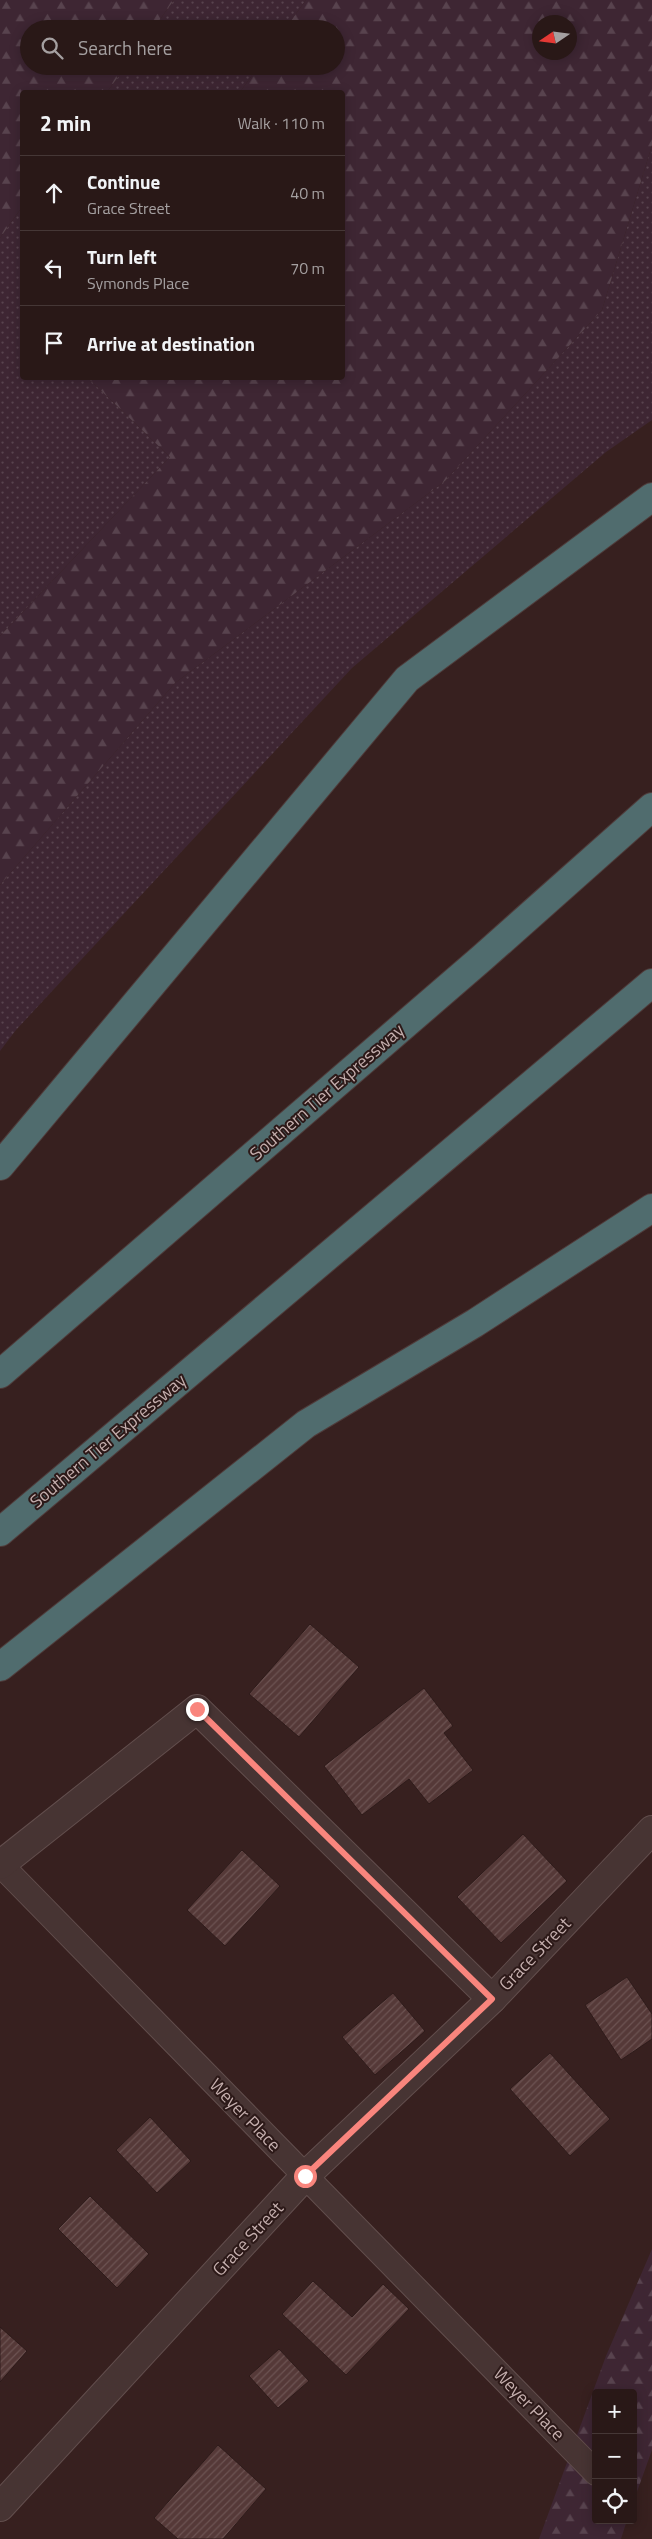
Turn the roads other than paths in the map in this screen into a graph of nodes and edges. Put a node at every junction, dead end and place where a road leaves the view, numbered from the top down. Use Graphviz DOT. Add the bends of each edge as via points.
graph roads {
  1 [pos="652,497"];
  2 [pos="652,807"];
  3 [pos="652,983"];
  4 [pos="0,1166"];
  5 [pos="652,1208"];
  6 [pos="0,1374"];
  7 [pos="0,1532"];
  8 [pos="0,1667"];
  9 [pos="652,1830"];
  10 [pos="0,1864"];
  11 [pos="492,1999"];
  12 [pos="305,2176"];
  13 [pos="592,2469"];
  14 [pos="0,2507"];
  1 -- 4 [label="highway" via="407,679"];
  2 -- 6 [label="highway, Southern Tier Expressway"];
  3 -- 7 [label="highway, Southern Tier Expressway"];
  5 -- 8 [label="highway" via="476,1323 306,1424"];
  9 -- 11 [label="street, Grace Street"];
  10 -- 11 [label="street" via="197,1709"];
  10 -- 12 [label="lane, Weyer Place"];
  11 -- 12 [label="street, Grace Street"];
  12 -- 13 [label="lane, Weyer Place"];
  12 -- 14 [label="street, Grace Street"];
}
